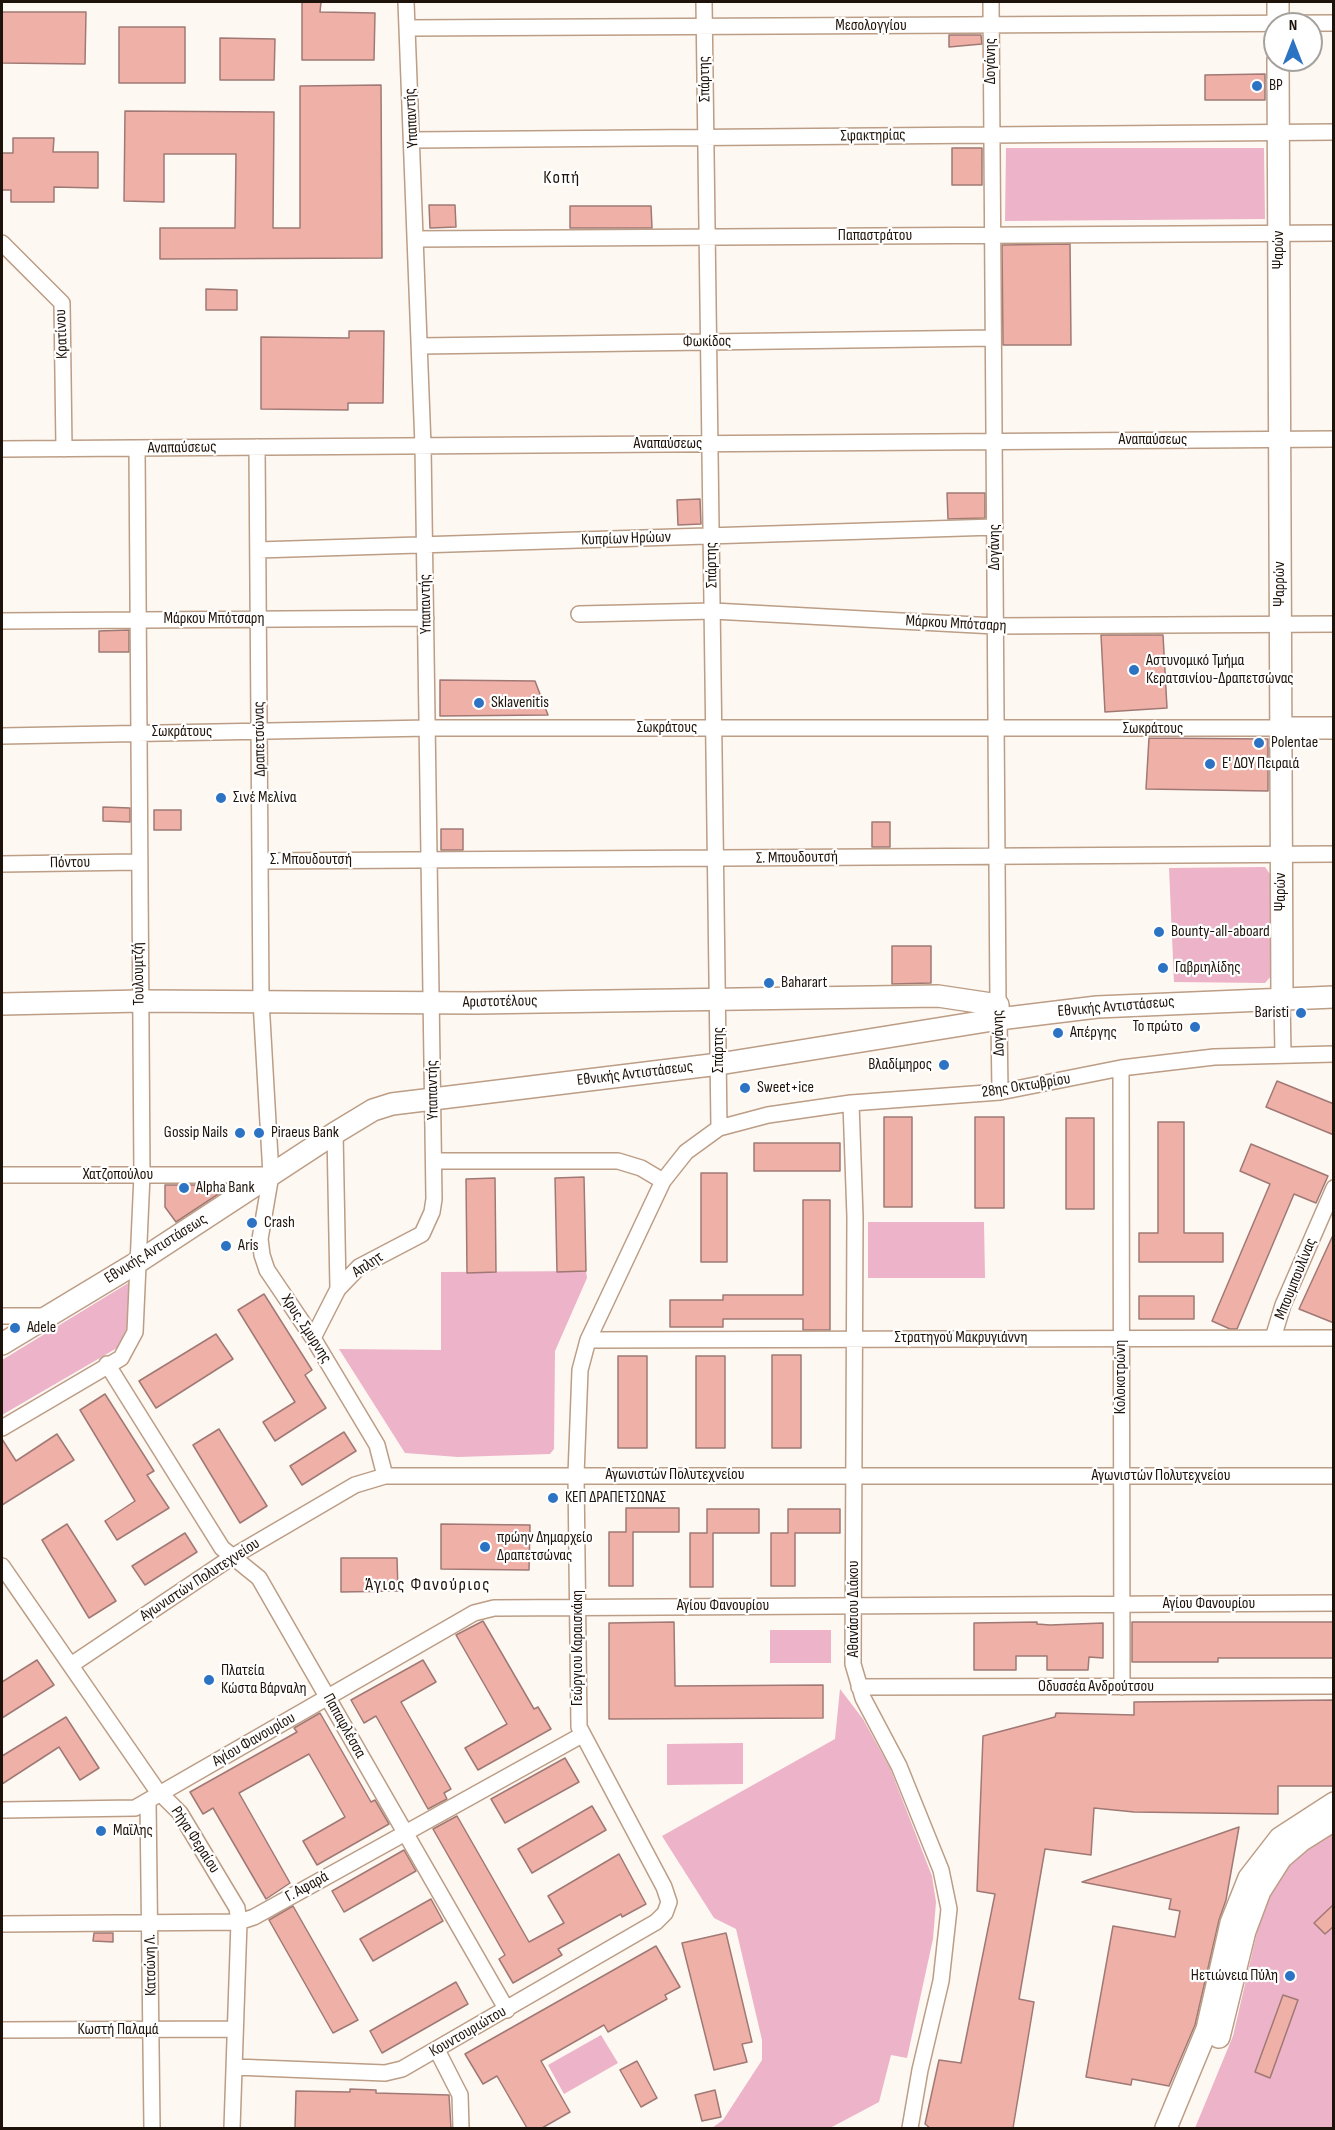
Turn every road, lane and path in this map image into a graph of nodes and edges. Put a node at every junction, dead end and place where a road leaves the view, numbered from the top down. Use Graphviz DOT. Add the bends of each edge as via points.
graph roads {
  1 [pos="406,2"];
  2 [pos="704,2"];
  3 [pos="991,2"];
  4 [pos="1263,24"];
  5 [pos="991,25"];
  6 [pos="704,27"];
  7 [pos="408,28"];
  8 [pos="1278,72"];
  9 [pos="1278,132"];
  10 [pos="1334,132"];
  11 [pos="992,135"];
  12 [pos="706,138"];
  13 [pos="413,140"];
  14 [pos="1279,233"];
  15 [pos="1334,233"];
  16 [pos="993,235"];
  17 [pos="707,237"];
  18 [pos="416,239"];
  19 [pos="2,243"];
  20 [pos="993,338"];
  21 [pos="709,342"];
  22 [pos="420,346"];
  23 [pos="1279,439"];
  24 [pos="1334,439"];
  25 [pos="994,441"];
  26 [pos="711,444"];
  27 [pos="423,446"];
  28 [pos="257,447"];
  29 [pos="137,448"];
  30 [pos="2,449"];
  31 [pos="64,449"];
  32 [pos="995,526"];
  33 [pos="712,536"];
  34 [pos="425,546"];
  35 [pos="258,550"];
  36 [pos="713,611"];
  37 [pos="579,614"];
  38 [pos="426,618"];
  39 [pos="258,619"];
  40 [pos="139,620"];
  41 [pos="2,621"];
  42 [pos="1280,624"];
  43 [pos="1334,624"];
  44 [pos="995,626"];
  45 [pos="429,728"];
  46 [pos="715,728"];
  47 [pos="996,728"];
  48 [pos="1281,728"];
  49 [pos="1334,728"];
  50 [pos="260,732"];
  51 [pos="138,733"];
  52 [pos="2,736"];
  53 [pos="1281,854"];
  54 [pos="1334,854"];
  55 [pos="997,856"];
  56 [pos="717,858"];
  57 [pos="430,860"];
  58 [pos="261,861"];
  59 [pos="138,862"];
  60 [pos="2,864"];
  61 [pos="719,997"];
  62 [pos="1334,997"];
  63 [pos="1282,998"];
  64 [pos="140,1001"];
  65 [pos="261,1001"];
  66 [pos="433,1003"];
  67 [pos="2,1004"];
  68 [pos="999,1012"];
  69 [pos="1334,1054"];
  70 [pos="1282,1055"];
  71 [pos="719,1064"];
  72 [pos="1121,1068"];
  73 [pos="1000,1092"];
  74 [pos="433,1097"];
  75 [pos="851,1103"];
  76 [pos="719,1128"];
  77 [pos="335,1133"];
  78 [pos="435,1161"];
  79 [pos="2,1175"];
  80 [pos="142,1175"];
  81 [pos="271,1175"];
  82 [pos="663,1181"];
  83 [pos="1334,1188"];
  84 [pos="434,1207"];
  85 [pos="138,1262"];
  86 [pos="338,1289"];
  87 [pos="2,1316"];
  88 [pos="48,1316"];
  89 [pos="313,1338"];
  90 [pos="1121,1338"];
  91 [pos="1274,1338"];
  92 [pos="1334,1338"];
  93 [pos="853,1339"];
  94 [pos="588,1340"];
  95 [pos="2,1344"];
  96 [pos="107,1365"];
  97 [pos="2,1428"];
  98 [pos="576,1475"];
  99 [pos="386,1476"];
  100 [pos="855,1476"];
  101 [pos="1122,1476"];
  102 [pos="1334,1476"];
  103 [pos="231,1557"];
  104 [pos="2,1566"];
  105 [pos="1334,1603"];
  106 [pos="1122,1604"];
  107 [pos="853,1605"];
  108 [pos="577,1607"];
  109 [pos="71,1665"];
  110 [pos="1334,1686"];
  111 [pos="859,1687"];
  112 [pos="1122,1687"];
  113 [pos="328,1698"];
  114 [pos="582,1735"];
  115 [pos="155,1798"];
  116 [pos="1334,1803"];
  117 [pos="2,1810"];
  118 [pos="1334,1820"];
  119 [pos="404,1832"];
  120 [pos="669,1902"];
  121 [pos="239,1922"];
  122 [pos="150,1923"];
  123 [pos="2,1924"];
  124 [pos="507,2010"];
  125 [pos="152,2029"];
  126 [pos="235,2029"];
  127 [pos="2,2030"];
  128 [pos="437,2050"];
  129 [pos="235,2067"];
  130 [pos="152,2128"];
  131 [pos="232,2128"];
  132 [pos="461,2128"];
  133 [pos="910,2128"];
  134 [pos="1166,2128"];
  135 [pos="1181,2128"];
  1 -- 7 [label="street, Υπαπαντής"];
  2 -- 6 [label="street, Σπάρτης"];
  3 -- 5 [label="street, Δογάνης"];
  4 -- 5 [label="street, Μεσολογγίου"];
  5 -- 6 [label="street, Μεσολογγίου"];
  5 -- 11 [label="street, Δογάνης"];
  6 -- 7 [label="street, Μεσολογγίου"];
  6 -- 12 [label="street, Σπάρτης"];
  7 -- 13 [label="street, Υπαπαντής"];
  8 -- 9 [label="street, Ψαρών"];
  9 -- 10 [label="street, Σφακτηρίας"];
  9 -- 11 [label="street, Σφακτηρίας"];
  9 -- 14 [label="street, Ψαρών"];
  11 -- 12 [label="street, Σφακτηρίας"];
  11 -- 16 [label="street, Δογάνης"];
  12 -- 13 [label="street, Σφακτηρίας"];
  12 -- 17 [label="street, Σπάρτης"];
  13 -- 18 [label="street, Υπαπαντής"];
  14 -- 15 [label="street, Παπαστράτου"];
  14 -- 16 [label="street, Παπαστράτου"];
  14 -- 23 [label="street, Ψαρών"];
  16 -- 17 [label="street, Παπαστράτου"];
  16 -- 20 [label="street, Δογάνης"];
  17 -- 18 [label="street, Παπαστράτου"];
  17 -- 21 [label="street, Σπάρτης"];
  18 -- 22 [label="street, Υπαπαντής"];
  19 -- 31 [label="street, Κρατίνου" via="62,303"];
  20 -- 21 [label="street, Φωκίδος"];
  20 -- 25 [label="street, Δογάνης"];
  21 -- 22 [label="street, Φωκίδος"];
  21 -- 26 [label="street, Σπάρτης"];
  22 -- 27 [label="street, Υπαπαντής"];
  23 -- 24 [label="street, Αναπαύσεως"];
  23 -- 25 [label="street, Αναπαύσεως"];
  23 -- 42 [label="street, Ψαρρών"];
  25 -- 26 [label="street, Αναπαύσεως"];
  25 -- 32 [label="street, Δογάνης"];
  26 -- 27 [label="street, Αναπαύσεως"];
  26 -- 33 [label="street, Σπάρτης"];
  27 -- 28 [label="street, Αναπαύσεως"];
  27 -- 34 [label="street, Υπαπαντής"];
  28 -- 29 [label="street, Αναπαύσεως"];
  28 -- 35 [label="street, Δραπετσώνας"];
  29 -- 31 [label="street, Αναπαύσεως"];
  29 -- 40 [label="street, Τουλουμτζή"];
  30 -- 31 [label="street, Αναπαύσεως"];
  32 -- 33 [label="street, Κυπρίων Ηρώων"];
  32 -- 44 [label="street, Δογάνης"];
  33 -- 34 [label="street, Κυπρίων Ηρώων"];
  33 -- 36 [label="street, Σπάρτης"];
  34 -- 35 [label="street, Κυπρίων Ηρώων"];
  34 -- 38 [label="street, Υπαπαντής"];
  35 -- 39 [label="street, Δραπετσώνας"];
  36 -- 37 [label="street, Μάρκου Μπότσαρη"];
  36 -- 44 [label="street, Μάρκου Μπότσαρη"];
  36 -- 46 [label="street, Σπάρτης"];
  38 -- 39 [label="street, Μάρκου Μπότσαρη"];
  38 -- 45 [label="street, Υπαπαντής"];
  39 -- 40 [label="street, Μάρκου Μπότσαρη"];
  39 -- 50 [label="street, Δραπετσώνας"];
  40 -- 41 [label="street, Μάρκου Μπότσαρη"];
  40 -- 51 [label="street, Τουλουμτζή"];
  42 -- 43 [label="street, Μάρκου Μπότσαρη"];
  42 -- 44 [label="street, Μάρκου Μπότσαρη"];
  42 -- 48 [label="street, Ψαρρών"];
  44 -- 47 [label="street, Δογάνης"];
  45 -- 46 [label="street, Σωκράτους"];
  45 -- 50 [label="street, Σωκράτους"];
  45 -- 57 [label="street, Υπαπαντής"];
  46 -- 47 [label="street, Σωκράτους"];
  46 -- 56 [label="street, Σπάρτης"];
  47 -- 48 [label="street, Σωκράτους"];
  47 -- 55 [label="street, Δογάνης"];
  48 -- 49 [label="street, Σωκράτους"];
  48 -- 53 [label="street, Ψαρών"];
  50 -- 51 [label="street, Σωκράτους"];
  50 -- 58 [label="street, Δραπετσώνας"];
  51 -- 52 [label="street, Σωκράτους"];
  51 -- 59 [label="street, Τουλουμτζή"];
  53 -- 54 [label="street, Σ. Μπουδουτσή"];
  53 -- 55 [label="street, Σ. Μπουδουτσή"];
  53 -- 63 [label="street, Ψαρών"];
  55 -- 56 [label="street, Σ. Μπουδουτσή"];
  55 -- 68 [label="street, Δογάνης"];
  56 -- 57 [label="street, Σ. Μπουδουτσή"];
  56 -- 61 [label="street, Σπάρτης"];
  57 -- 58 [label="street, Σ. Μπουδουτσή"];
  57 -- 66 [label="street, Υπαπαντής"];
  58 -- 65 [label="street, Δραπετσώνας"];
  59 -- 60 [label="street, Πόντου"];
  59 -- 64 [label="street, Τουλουμτζή"];
  61 -- 66 [label="street, Αριστοτέλους"];
  61 -- 68 [label="street, Αριστοτέλους" via="938,996"];
  61 -- 71 [label="street, Σπάρτης"];
  62 -- 63 [label="street, Εθνικής Αντιστάσεως"];
  63 -- 68 [label="street, Εθνικής Αντιστάσεως"];
  63 -- 70 [label="street, Ψαρών"];
  64 -- 65 [label="street, Αριστοτέλους"];
  64 -- 67 [label="street, Αριστοτέλους"];
  64 -- 80 [label="street, Τουλουμτζή"];
  65 -- 66 [label="street, Αριστοτέλους"];
  65 -- 81 [label="street, Δραπετσώνας"];
  66 -- 74 [label="street, Υπαπαντής"];
  68 -- 71 [label="street, Εθνικής Αντιστάσεως"];
  68 -- 73 [label="street, Δογάνης"];
  69 -- 70 [label="street, 28ης Οκτωβρίου"];
  70 -- 72 [label="street, 28ης Οκτωβρίου" via="1214,1057"];
  71 -- 74 [label="street, Εθνικής Αντιστάσεως"];
  71 -- 76 [label="street, Σπάρτης"];
  72 -- 73 [label="street, 28ης Οκτωβρίου"];
  72 -- 90 [label="street, Κολοκοτρώνη"];
  73 -- 75 [label="street, 28ης Οκτωβρίου"];
  74 -- 77 [label="street, Εθνικής Αντιστάσεως" via="382,1106"];
  74 -- 78 [label="street, Υπαπαντής"];
  75 -- 76 [label="street, 28ης Οκτωβρίου" via="768,1115"];
  75 -- 93 [label="street, Αθανάσιου Διάκου" via="855,1217"];
  76 -- 82 [label="street, Γεώργιου Καραισκάκη" via="686,1152"];
  77 -- 81 [label="street, Εθνικής Αντιστάσεως"];
  77 -- 86 [label="street"];
  78 -- 82 [label="street" via="618,1161"];
  78 -- 84 [label="street, Υπαπαντής"];
  79 -- 80 [label="street, Χατζοπούλου"];
  80 -- 81 [label="street, Χατζοπούλου"];
  80 -- 85 [label="street, Τουλουμτζή"];
  81 -- 85 [label="street, Εθνικής Αντιστάσεως"];
  81 -- 89 [label="street, Χρυς. Σμυρνης" via="260,1239 262,1255 267,1270"];
  82 -- 94 [label="street, Γεώργιου Καραισκάκη"];
  83 -- 91 [label="street, Μπουμπουλίνας" via="1282,1305"];
  84 -- 86 [label="street, Απλητ" via="422,1234 359,1267"];
  85 -- 88 [label="street, Εθνικής Αντιστάσεως"];
  85 -- 96 [label="street, Τουλουμτζή" via="135,1332 121,1358"];
  86 -- 89 [label="street, Απλητ"];
  87 -- 88 [label="street"];
  88 -- 95 [label="street, Εθνικής Αντιστάσεως"];
  89 -- 99 [label="street, Χρυς. Σμυρνης" via="377,1445"];
  90 -- 91 [label="street, Στρατηγού Μακρυγιάννη"];
  90 -- 93 [label="street, Στρατηγού Μακρυγιάννη"];
  90 -- 101 [label="street, Κολοκοτρώνη"];
  91 -- 92 [label="street, Στρατηγού Μακρυγιάννη"];
  93 -- 94 [label="street, Στρατηγού Μακρυγιάννη"];
  93 -- 100 [label="street, Αθανάσιου Διάκου"];
  94 -- 98 [label="street, Γεώργιου Καραισκάκη" via="580,1370"];
  96 -- 97 [label="street, Τουλουμτζή"];
  96 -- 103 [label="street, Παπαφλέσσα"];
  98 -- 99 [label="street, Αγωνιστών Πολυτεχνείου"];
  98 -- 100 [label="street, Αγωνιστών Πολυτεχνείου"];
  98 -- 108 [label="street, Γεώργιου Καραισκάκη"];
  99 -- 103 [label="street, Αγωνιστών Πολυτεχνείου" via="355,1485"];
  100 -- 101 [label="street, Αγωνιστών Πολυτεχνείου"];
  100 -- 107 [label="street, Αθανάσιου Διάκου"];
  101 -- 102 [label="street, Αγωνιστών Πολυτεχνείου"];
  101 -- 106 [label="street, Κολοκοτρώνη"];
  103 -- 109 [label="street, Αγωνιστών Πολυτεχνείου"];
  103 -- 113 [label="street, Παπαφλέσσα" via="259,1578"];
  104 -- 109 [label="street, Ρήγα Φεραίου"];
  105 -- 106 [label="street, Αγίου Φανουρίου"];
  106 -- 107 [label="street, Αγίου Φανουρίου"];
  106 -- 112 [label="street, Κολοκοτρώνη"];
  107 -- 108 [label="street, Αγίου Φανουρίου"];
  107 -- 111 [label="street, Αθανάσιου Διάκου" via="853,1664"];
  108 -- 113 [label="street, Αγίου Φανουρίου" via="494,1608 474,1613"];
  108 -- 114 [label="street, Γεώργιου Καραισκάκη"];
  109 -- 115 [label="street, Ρήγα Φεραίου"];
  110 -- 112 [label="street, Οδυσσέα Ανδρούτσου"];
  111 -- 112 [label="street, Οδυσσέα Ανδρούτσου"];
  111 -- 133 [label="street, Αθανάσιου Διάκου" via="904,1777 941,1870 949,1909 941,1981"];
  113 -- 115 [label="street, Αγίου Φανουρίου"];
  113 -- 119 [label="street, Παπαφλέσσα"];
  114 -- 119 [label="street, Γ. Αφαρά"];
  114 -- 120 [label="street, Γεώργιου Καραισκάκη"];
  115 -- 117 [label="street, Αγίου Φανουρίου" via="129,1809"];
  115 -- 121 [label="street, Ρήγα Φεραίου" via="180,1813 233,1899"];
  115 -- 122 [label="street, Κατσώνη Λ."];
  116 -- 134 [label="street" via="1280,1838 1249,1878 1231,1923 1207,2029"];
  118 -- 135 [label="street" via="1302,1839 1281,1858 1260,1891 1245,1931 1220,2034"];
  119 -- 121 [label="street, Γ. Αφαρά"];
  119 -- 124 [label="street, Παπαφλέσσα"];
  120 -- 124 [label="street, Κουντουριώτου" via="656,1922"];
  121 -- 122 [label="street, Γ. Αφαρά"];
  121 -- 126 [label="street, Ρήγα Φεραίου"];
  122 -- 123 [label="street, Γ. Αφαρά"];
  122 -- 125 [label="street, Κατσώνη Λ."];
  124 -- 128 [label="street, Κουντουριώτου"];
  125 -- 126 [label="street, Κωστή Παλαμά"];
  125 -- 127 [label="street, Κωστή Παλαμά"];
  125 -- 130 [label="street, Κατσώνη Λ."];
  126 -- 129 [label="street, Ρήγα Φεραίου"];
  128 -- 129 [label="street, Κουντουριώτου" via="386,2073"];
  128 -- 132 [label="street" via="460,2095"];
  129 -- 131 [label="street, Ρήγα Φεραίου"];
}
